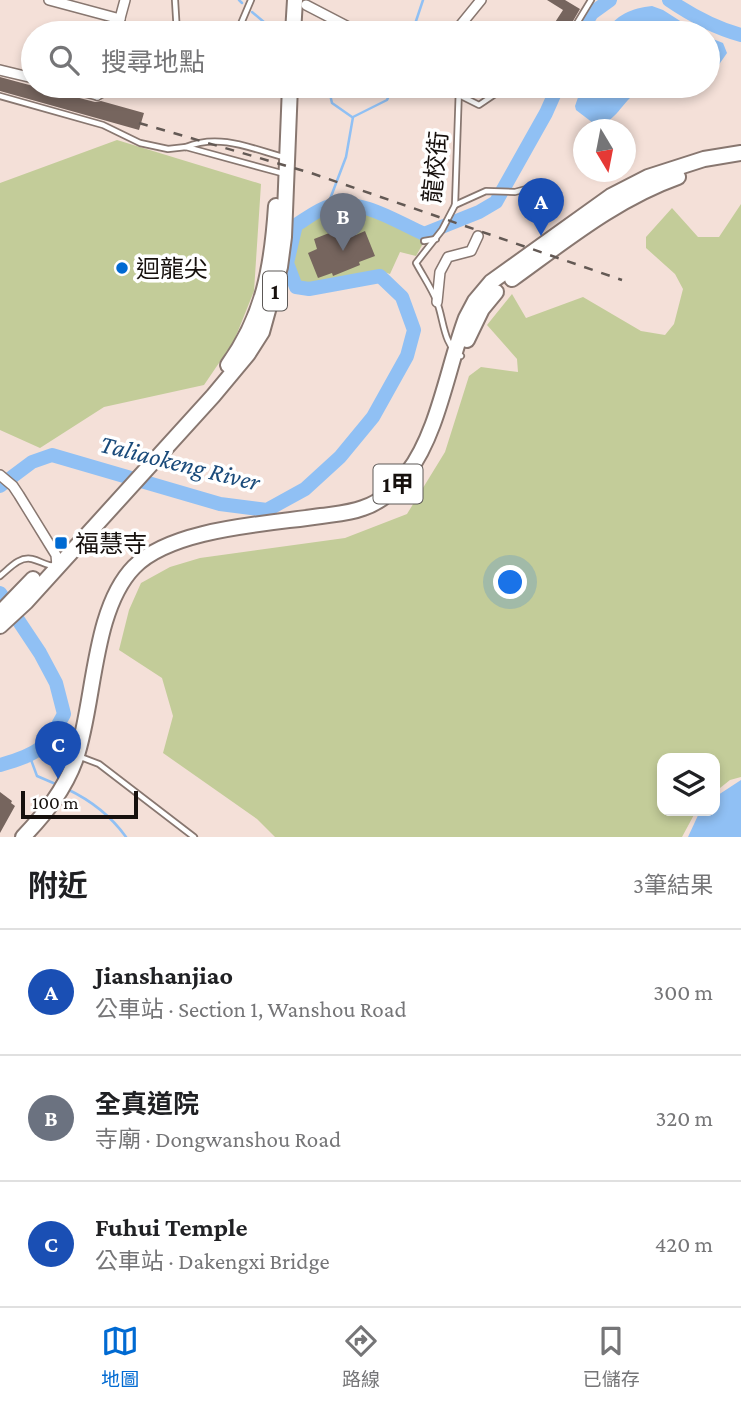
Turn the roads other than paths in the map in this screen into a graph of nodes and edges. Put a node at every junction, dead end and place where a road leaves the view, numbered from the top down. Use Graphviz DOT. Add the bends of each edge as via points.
graph roads {
  1 [pos="49,0"];
  2 [pos="125,0"];
  3 [pos="175,0"];
  4 [pos="251,0"];
  5 [pos="285,0"];
  6 [pos="481,0"];
  7 [pos="591,0"];
  8 [pos="300,2"];
  9 [pos="120,19"];
  10 [pos="176,21"];
  11 [pos="242,21"];
  12 [pos="284,21"];
  13 [pos="296,21"];
  14 [pos="337,21"];
  15 [pos="464,21"];
  16 [pos="578,21"];
  17 [pos="0,70"];
  18 [pos="21,75"];
  19 [pos="0,96"];
  20 [pos="281,98"];
  21 [pos="289,98"];
  22 [pos="459,98"];
  23 [pos="470,98"];
  24 [pos="490,98"];
  25 [pos="186,147"];
  26 [pos="741,153"];
  27 [pos="283,158"];
  28 [pos="741,163"];
  29 [pos="282,173"];
  30 [pos="526,189"];
  31 [pos="454,205"];
  32 [pos="478,236"];
  33 [pos="436,239"];
  34 [pos="424,241"];
  35 [pos="438,302"];
  36 [pos="457,353"];
  37 [pos="152,456"];
  38 [pos="0,475"];
  39 [pos="53,562"];
  40 [pos="0,576"];
  41 [pos="1,621"];
  42 [pos="81,756"];
  43 [pos="67,789"];
  44 [pos="23,837"];
  45 [pos="34,837"];
  46 [pos="194,837"];
  1 -- 9 [label="street"];
  2 -- 9 [label="street"];
  3 -- 10 [label="lane"];
  4 -- 11 [label="lane"];
  5 -- 12 [label="main road"];
  6 -- 15 [label="street"];
  7 -- 16 [label="lane"];
  8 -- 13 [label="main road"];
  8 -- 14 [label="street"];
  17 -- 18 [label="street"];
  19 -- 25 [label="lane" via="103,125 140,143 168,149"];
  20 -- 27 [label="main road, 1"];
  21 -- 27 [label="main road, 1"];
  22 -- 31 [label="lane, 龍校街"];
  23 -- 24 [label="lane" via="479,105"];
  25 -- 27 [label="lane" via="221,140"];
  25 -- 29 [label="lane"];
  26 -- 36 [label="main road, 1甲" via="648,177 555,235 491,282 475,301"];
  27 -- 29 [label="main road, 1"];
  28 -- 36 [label="main road, 1甲" via="680,176 614,206 491,295"];
  29 -- 37 [label="main road, 1" via="281,267 262,332 248,354"];
  30 -- 31 [label="lane" via="486,191"];
  31 -- 33 [label="lane, 龍校街"];
  32 -- 35 [label="street" via="471,251 448,257 440,272"];
  33 -- 34 [label="lane"];
  33 -- 35 [label="lane, 龍校街" via="416,263"];
  35 -- 36 [label="lane, 龍校街" via="444,332"];
  36 -- 42 [label="main road, 1甲" via="435,444 414,480 380,509 357,518 201,544 161,558 136,576 115,621"];
  37 -- 39 [label="main road, 1"];
  37 -- 39 [label="main road, 1" via="124,493"];
  38 -- 39 [label="street" via="13,486"];
  39 -- 40 [label="lane" via="20,560"];
  39 -- 41 [label="main road, 1"];
  42 -- 43 [label="main road, 1甲"];
  42 -- 46 [label="lane" via="99,764"];
  43 -- 44 [label="main road, 1甲"];
  43 -- 45 [label="main road, 1甲"];
}
